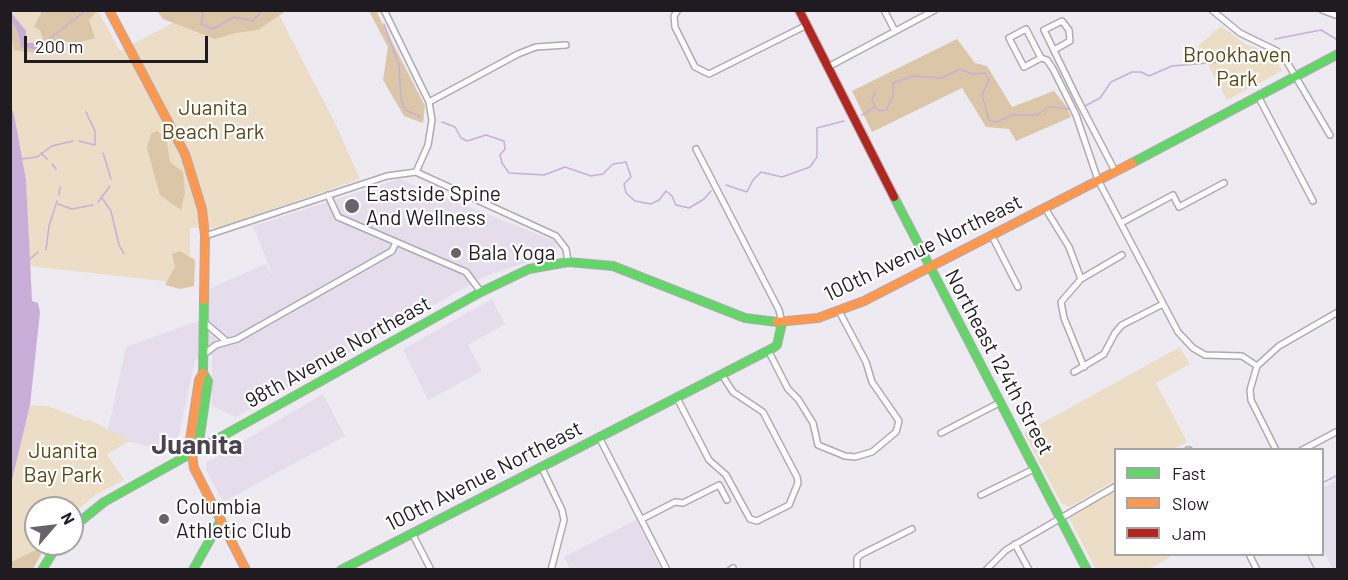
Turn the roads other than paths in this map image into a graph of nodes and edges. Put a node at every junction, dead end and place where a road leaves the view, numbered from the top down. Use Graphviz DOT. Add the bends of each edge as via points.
graph roads {
  1 [pos="110,10"];
  2 [pos="384,10"];
  3 [pos="799,10"];
  4 [pos="884,10"];
  5 [pos="935,10"];
  6 [pos="1212,10"];
  7 [pos="1322,10"];
  8 [pos="676,13"];
  9 [pos="1338,16"];
  10 [pos="807,25"];
  11 [pos="895,32"];
  12 [pos="566,45"];
  13 [pos="1054,50"];
  14 [pos="1338,54"];
  15 [pos="1041,58"];
  16 [pos="828,67"];
  17 [pos="1296,76"];
  18 [pos="1258,96"];
  19 [pos="429,102"];
  20 [pos="1330,135"];
  21 [pos="696,149"];
  22 [pos="1115,171"];
  23 [pos="416,172"];
  24 [pos="1098,180"];
  25 [pos="1224,183"];
  26 [pos="328,195"];
  27 [pos="1313,201"];
  28 [pos="1045,208"];
  29 [pos="1120,223"];
  30 [pos="205,236"];
  31 [pos="992,237"];
  32 [pos="396,242"];
  33 [pos="1122,255"];
  34 [pos="568,262"];
  35 [pos="930,269"];
  36 [pos="1081,279"];
  37 [pos="1018,287"];
  38 [pos="481,292"];
  39 [pos="1163,304"];
  40 [pos="839,311"];
  41 [pos="1338,312"];
  42 [pos="203,322"];
  43 [pos="782,324"];
  44 [pos="225,340"];
  45 [pos="768,350"];
  46 [pos="203,355"];
  47 [pos="1257,366"];
  48 [pos="1084,368"];
  49 [pos="1074,372"];
  50 [pos="722,375"];
  51 [pos="677,398"];
  52 [pos="999,403"];
  53 [pos="1338,431"];
  54 [pos="941,434"];
  55 [pos="599,437"];
  56 [pos="1275,448"];
  57 [pos="1306,448"];
  58 [pos="193,454"];
  59 [pos="541,466"];
  60 [pos="1034,469"];
  61 [pos="1114,487"];
  62 [pos="981,495"];
  63 [pos="727,500"];
  64 [pos="1060,517"];
  65 [pos="84,518"];
  66 [pos="642,519"];
  67 [pos="221,520"];
  68 [pos="912,529"];
  69 [pos="412,533"];
  70 [pos="1015,544"];
  71 [pos="51,556"];
  72 [pos="1250,556"];
  73 [pos="42,570"];
  74 [pos="193,570"];
  75 [pos="246,570"];
  76 [pos="341,570"];
  77 [pos="431,570"];
  78 [pos="551,570"];
  79 [pos="667,570"];
  80 [pos="857,570"];
  81 [pos="986,570"];
  82 [pos="1029,570"];
  83 [pos="1087,570"];
  84 [pos="1257,570"];
  1 -- 30 [label="main road" via="185,154 200,195"];
  2 -- 19 [label="street"];
  3 -- 10 [label="main road, Northeast 124th Street"];
  4 -- 11 [label="street"];
  5 -- 11 [label="street"];
  6 -- 17 [label="street" via="1240,33 1277,51"];
  7 -- 9 [label="street"];
  8 -- 10 [label="street" via="675,27 695,67 705,74"];
  10 -- 16 [label="main road, Northeast 124th Street"];
  11 -- 16 [label="street"];
  12 -- 19 [label="street" via="537,47 518,54"];
  13 -- 13 [label="street" via="1070,40 1062,21 1044,30"];
  13 -- 22 [label="street"];
  14 -- 17 [label="main road, 100th Avenue Northeast"];
  15 -- 15 [label="street" via="1024,67 1009,38 1026,29"];
  15 -- 24 [label="street" via="1053,69 1076,115"];
  16 -- 35 [label="main road, Northeast 124th Street"];
  17 -- 18 [label="main road, 100th Avenue Northeast"];
  17 -- 20 [label="street"];
  18 -- 22 [label="main road, 100th Avenue Northeast"];
  18 -- 27 [label="street"];
  19 -- 23 [label="street" via="432,120 428,145"];
  21 -- 43 [label="street" via="779,310"];
  22 -- 24 [label="main road, 100th Avenue Northeast"];
  23 -- 26 [label="street" via="399,172"];
  23 -- 34 [label="street" via="556,236 566,249"];
  24 -- 28 [label="main road, 100th Avenue Northeast"];
  24 -- 29 [label="street"];
  25 -- 29 [label="street" via="1179,207 1173,195"];
  26 -- 30 [label="street"];
  26 -- 32 [label="street" via="338,217"];
  28 -- 31 [label="main road, 100th Avenue Northeast"];
  28 -- 36 [label="street" via="1069,247"];
  29 -- 39 [label="street"];
  30 -- 42 [label="main road"];
  31 -- 35 [label="main road, 100th Avenue Northeast"];
  31 -- 37 [label="street"];
  32 -- 38 [label="street" via="466,273"];
  32 -- 44 [label="street" via="392,251 325,290 237,339"];
  33 -- 36 [label="street"];
  34 -- 38 [label="main road, 98th Avenue Northeast" via="529,269"];
  34 -- 43 [label="main road, 100th Avenue Northeast" via="613,266 745,318"];
  35 -- 40 [label="main road, 100th Avenue Northeast"];
  35 -- 52 [label="main road, Northeast 124th Street"];
  36 -- 48 [label="street" via="1063,297 1060,307"];
  38 -- 58 [label="main road, 98th Avenue Northeast"];
  39 -- 47 [label="street" via="1178,332 1193,348 1215,356 1242,356"];
  39 -- 48 [label="street" via="1122,325 1104,354"];
  40 -- 43 [label="main road, 100th Avenue Northeast"];
  40 -- 45 [label="street" via="867,362 872,382 899,421 896,432 865,456 845,456 818,445 813,423 788,389"];
  41 -- 47 [label="street" via="1279,346"];
  42 -- 44 [label="street"];
  42 -- 46 [label="main road"];
  43 -- 45 [label="main road" via="777,345"];
  44 -- 46 [label="street"];
  45 -- 50 [label="main road, 100th Avenue Northeast"];
  46 -- 58 [label="main road" via="190,440"];
  47 -- 56 [label="street" via="1251,400"];
  48 -- 49 [label="street"];
  50 -- 51 [label="main road, 100th Avenue Northeast"];
  50 -- 51 [label="street" via="733,392 764,412 797,477 789,505 757,521 750,519 726,475 709,460"];
  51 -- 55 [label="main road, 100th Avenue Northeast"];
  52 -- 54 [label="street"];
  52 -- 60 [label="main road, Northeast 124th Street"];
  53 -- 57 [label="street"];
  55 -- 59 [label="main road, 100th Avenue Northeast"];
  55 -- 66 [label="street"];
  58 -- 65 [label="main road, 98th Avenue Northeast" via="104,502"];
  58 -- 67 [label="main road" via="194,468"];
  59 -- 69 [label="main road, 100th Avenue Northeast"];
  59 -- 78 [label="street" via="564,520"];
  60 -- 62 [label="street"];
  60 -- 64 [label="main road, Northeast 124th Street"];
  61 -- 64 [label="street"];
  63 -- 66 [label="street" via="719,485"];
  64 -- 70 [label="street"];
  64 -- 83 [label="main road, Northeast 124th Street"];
  66 -- 79 [label="street"];
  67 -- 74 [label="main road"];
  67 -- 75 [label="main road"];
  68 -- 80 [label="street" via="857,558"];
  69 -- 76 [label="main road, 100th Avenue Northeast"];
  69 -- 77 [label="street"];
  70 -- 81 [label="street"];
  70 -- 82 [label="street"];
  71 -- 73 [label="main road"];
  72 -- 84 [label="street"];
}
